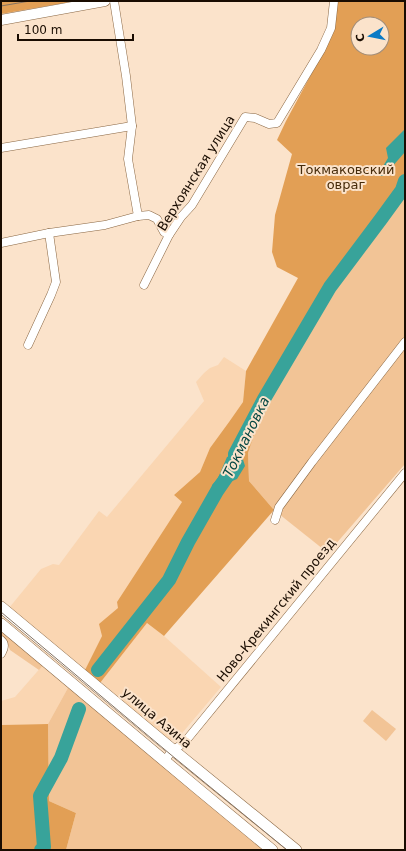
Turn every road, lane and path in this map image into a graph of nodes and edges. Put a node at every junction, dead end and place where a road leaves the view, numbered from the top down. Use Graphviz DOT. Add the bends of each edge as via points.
graph roads {
  1 [pos="105,1"];
  2 [pos="114,1"];
  3 [pos="334,1"];
  4 [pos="1,20"];
  5 [pos="132,126"];
  6 [pos="1,148"];
  7 [pos="138,216"];
  8 [pos="49,233"];
  9 [pos="170,236"];
  10 [pos="1,243"];
  11 [pos="144,285"];
  12 [pos="405,342"];
  13 [pos="28,345"];
  14 [pos="405,473"];
  15 [pos="275,520"];
  16 [pos="2,609"];
  17 [pos="1,624"];
  18 [pos="1,640"];
  19 [pos="1,654"];
  20 [pos="173,750"];
  21 [pos="164,761"];
  22 [pos="272,850"];
  23 [pos="296,850"];
  1 -- 4 [label="street"];
  2 -- 5 [label="street"];
  3 -- 9 [label="street, Верхоянская улица" via="330,28 320,50 277,123 269,124 254,118 245,118"];
  5 -- 6 [label="street"];
  5 -- 7 [label="street" via="128,159"];
  7 -- 8 [label="street"];
  7 -- 9 [label="street" via="149,215 157,219 164,232"];
  8 -- 10 [label="street"];
  8 -- 13 [label="street" via="56,282"];
  9 -- 11 [label="street, Верхоянская улица"];
  12 -- 15 [label="street" via="279,507"];
  14 -- 20 [label="street, Ново-Крекингский проезд" via="184,743"];
  16 -- 20 [label="main road, улица Азина"];
  17 -- 21 [label="main road"];
  18 -- 19 [label="street" via="4,648"];
  20 -- 21 [label="street, Ново-Крекингский проезд"];
  20 -- 23 [label="main road, улица Азина"];
  21 -- 22 [label="main road"];
}
